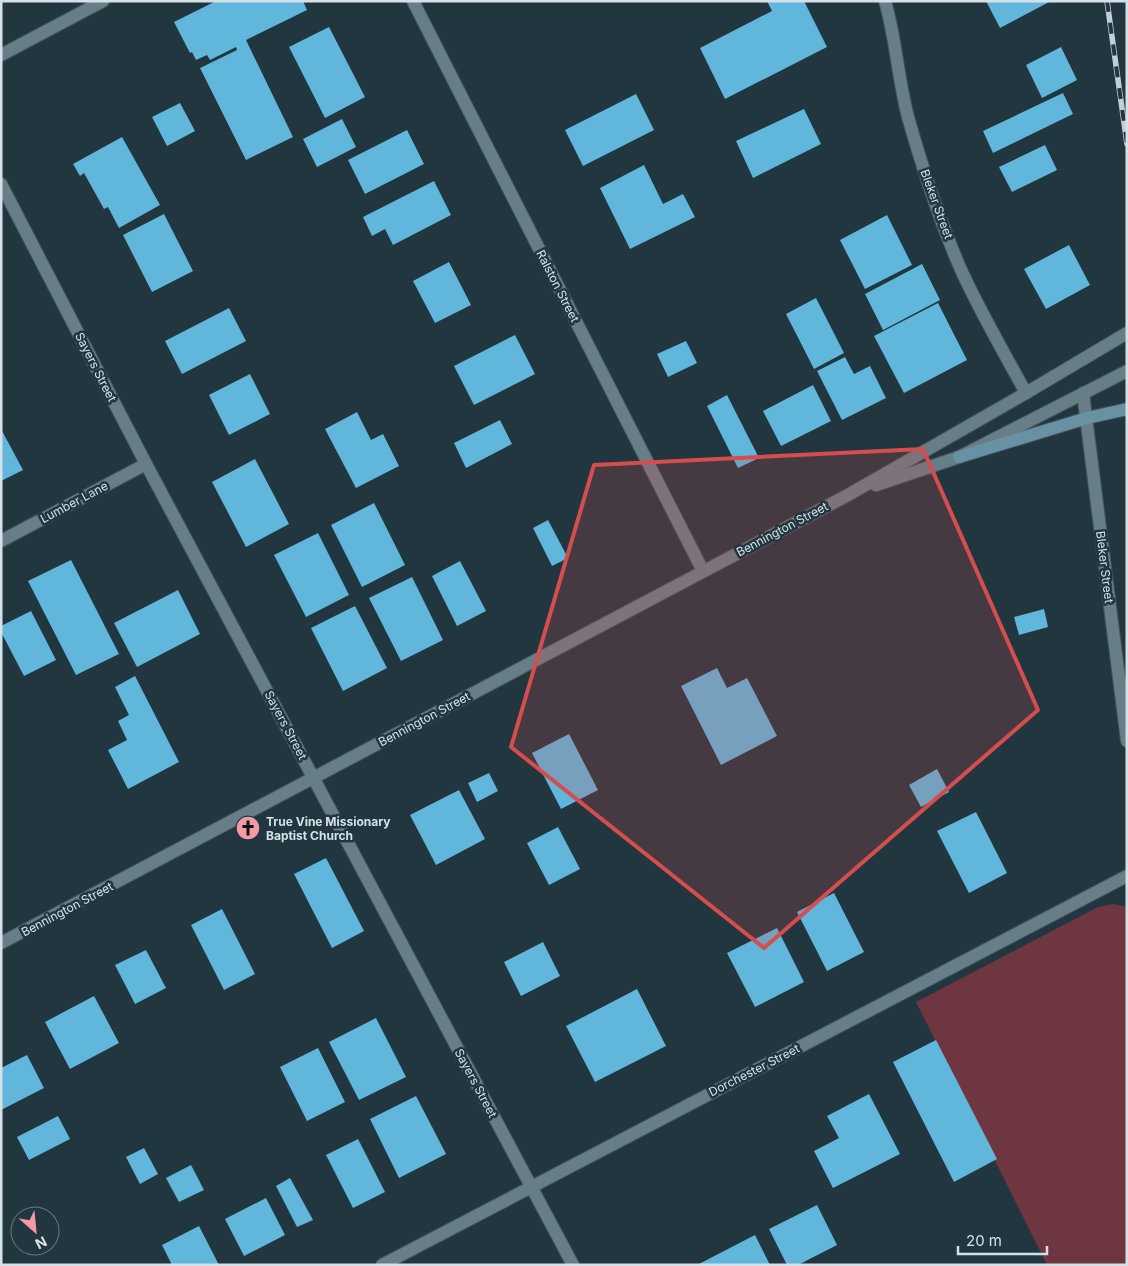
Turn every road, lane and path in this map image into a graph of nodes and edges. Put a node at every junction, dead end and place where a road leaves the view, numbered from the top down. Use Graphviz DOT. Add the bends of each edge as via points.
graph roads {
  1 [pos="103,1"];
  2 [pos="413,1"];
  3 [pos="884,1"];
  4 [pos="1,55"];
  5 [pos="1,184"];
  6 [pos="1127,333"];
  7 [pos="1127,370"];
  8 [pos="1026,393"];
  9 [pos="1083,393"];
  10 [pos="1127,409"];
  11 [pos="1087,418"];
  12 [pos="960,457"];
  13 [pos="146,464"];
  14 [pos="848,495"];
  15 [pos="1,541"];
  16 [pos="703,571"];
  17 [pos="1127,741"];
  18 [pos="314,777"];
  19 [pos="1127,876"];
  20 [pos="1,943"];
  21 [pos="531,1186"];
  22 [pos="382,1265"];
  23 [pos="573,1265"];
  1 -- 4 [label="street"];
  2 -- 16 [label="street, Ralston Street"];
  3 -- 8 [label="street, Bleker Street" via="908,115 933,198 963,272"];
  5 -- 13 [label="street, Sayers Street"];
  6 -- 8 [label="street, Bennington Street"];
  7 -- 9 [label="street, Bennington Street"];
  8 -- 14 [label="street, Bennington Street"];
  9 -- 11 [label="street, Bleker Street"];
  9 -- 12 [label="street, Bennington Street"];
  10 -- 11 [label="main road"];
  11 -- 12 [label="main road"];
  11 -- 17 [label="street, Bleker Street"];
  12 -- 14 [label="street, Bennington Street"];
  13 -- 15 [label="street, Lumber Lane"];
  13 -- 18 [label="street, Sayers Street"];
  14 -- 16 [label="street, Bennington Street"];
  16 -- 18 [label="street, Bennington Street"];
  18 -- 20 [label="street, Bennington Street"];
  18 -- 21 [label="street, Sayers Street"];
  19 -- 21 [label="street, Dorchester Street"];
  21 -- 22 [label="street, Dorchester Street"];
  21 -- 23 [label="street, Sayers Street"];
}
